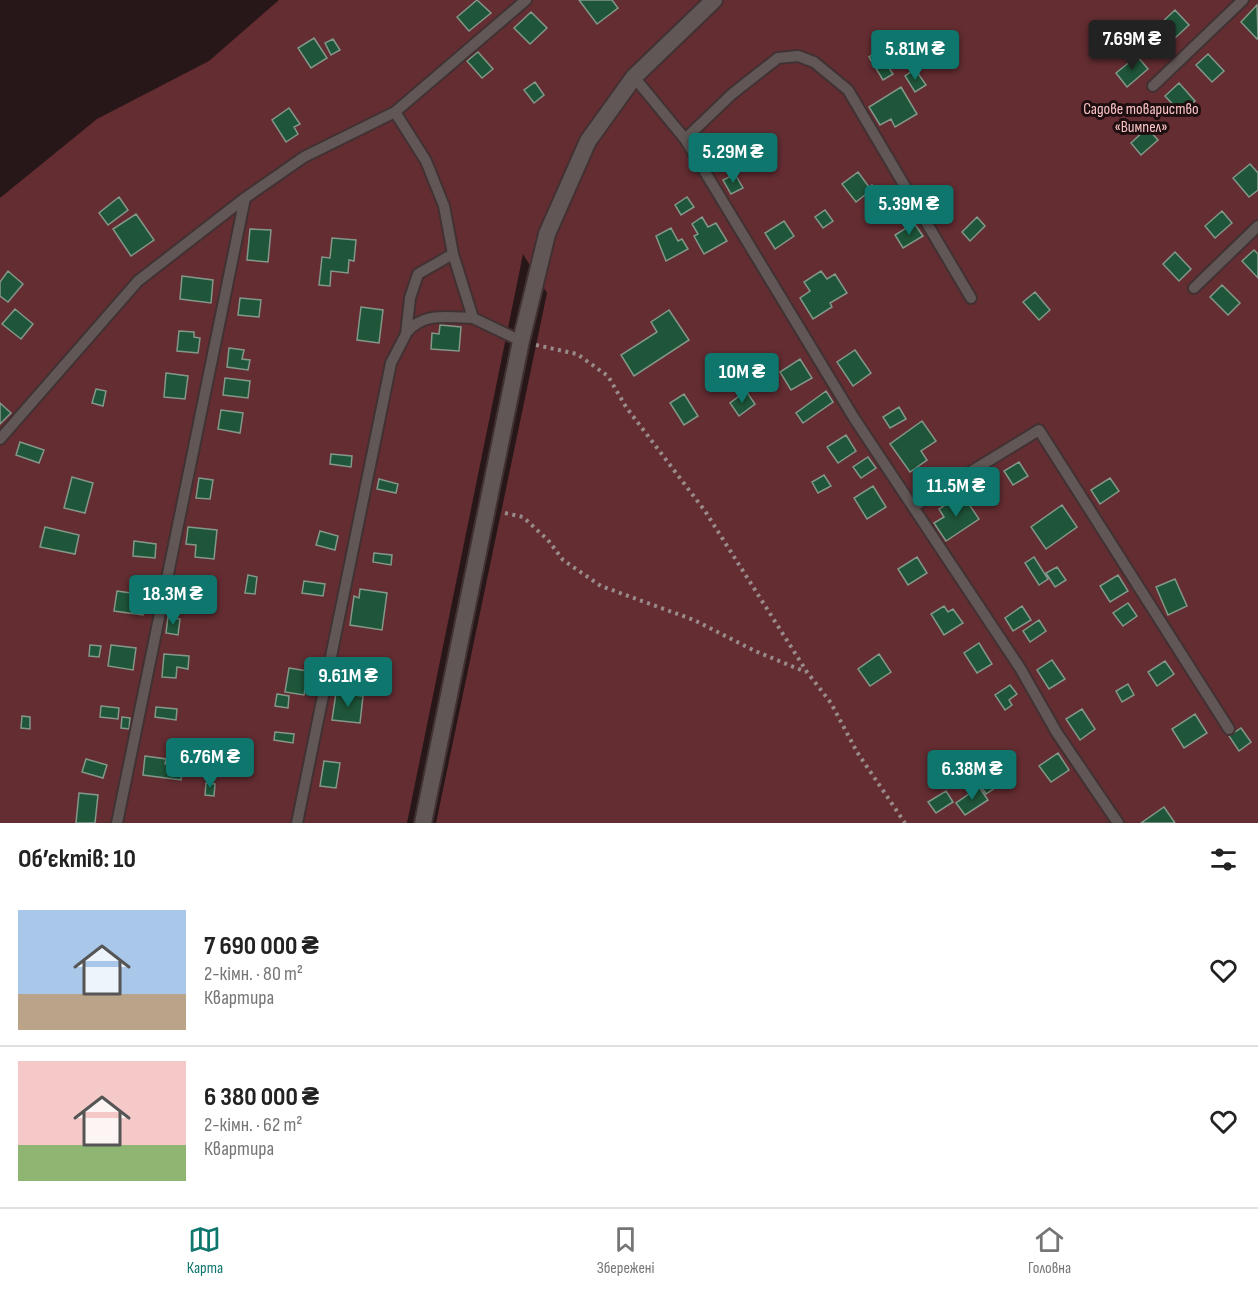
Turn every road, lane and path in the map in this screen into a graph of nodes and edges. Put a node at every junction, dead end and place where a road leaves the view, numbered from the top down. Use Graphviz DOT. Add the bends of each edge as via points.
graph roads {
  1 [pos="526,0"];
  2 [pos="714,0"];
  3 [pos="1243,0"];
  4 [pos="634,77"];
  5 [pos="1153,86"];
  6 [pos="395,112"];
  7 [pos="685,139"];
  8 [pos="245,198"];
  9 [pos="1258,226"];
  10 [pos="453,254"];
  11 [pos="1194,288"];
  12 [pos="971,298"];
  13 [pos="472,318"];
  14 [pos="406,333"];
  15 [pos="521,341"];
  16 [pos="0,439"];
  17 [pos="913,507"];
  18 [pos="487,510"];
  19 [pos="807,672"];
  20 [pos="1229,729"];
  21 [pos="117,823"];
  22 [pos="297,823"];
  23 [pos="423,823"];
  24 [pos="905,823"];
  25 [pos="1119,823"];
  1 -- 6 [label="lane"];
  2 -- 4 [label="street"];
  3 -- 5 [label="lane"];
  4 -- 7 [label="lane"];
  4 -- 15 [label="street" via="588,141 547,234"];
  6 -- 8 [label="lane" via="304,157"];
  6 -- 10 [label="lane" via="426,161 444,206"];
  7 -- 12 [label="lane" via="732,93 778,58 798,56 814,62 848,90"];
  7 -- 17 [label="lane" via="788,313"];
  8 -- 16 [label="lane" via="138,281"];
  8 -- 21 [label="lane"];
  9 -- 11 [label="lane"];
  10 -- 13 [label="lane"];
  10 -- 14 [label="lane" via="418,274 410,298"];
  13 -- 14 [label="lane" via="435,317 414,323"];
  13 -- 15 [label="lane"];
  14 -- 22 [label="lane" via="391,363"];
  15 -- 18 [label="street"];
  15 -- 19 [label="path" via="576,354 608,376 626,407 705,511"];
  17 -- 20 [label="lane" via="1039,430"];
  17 -- 25 [label="lane"];
  18 -- 19 [label="path" via="523,517 563,560 601,586 694,620"];
  18 -- 23 [label="street"];
  19 -- 24 [label="path" via="831,703 857,752"];
}
